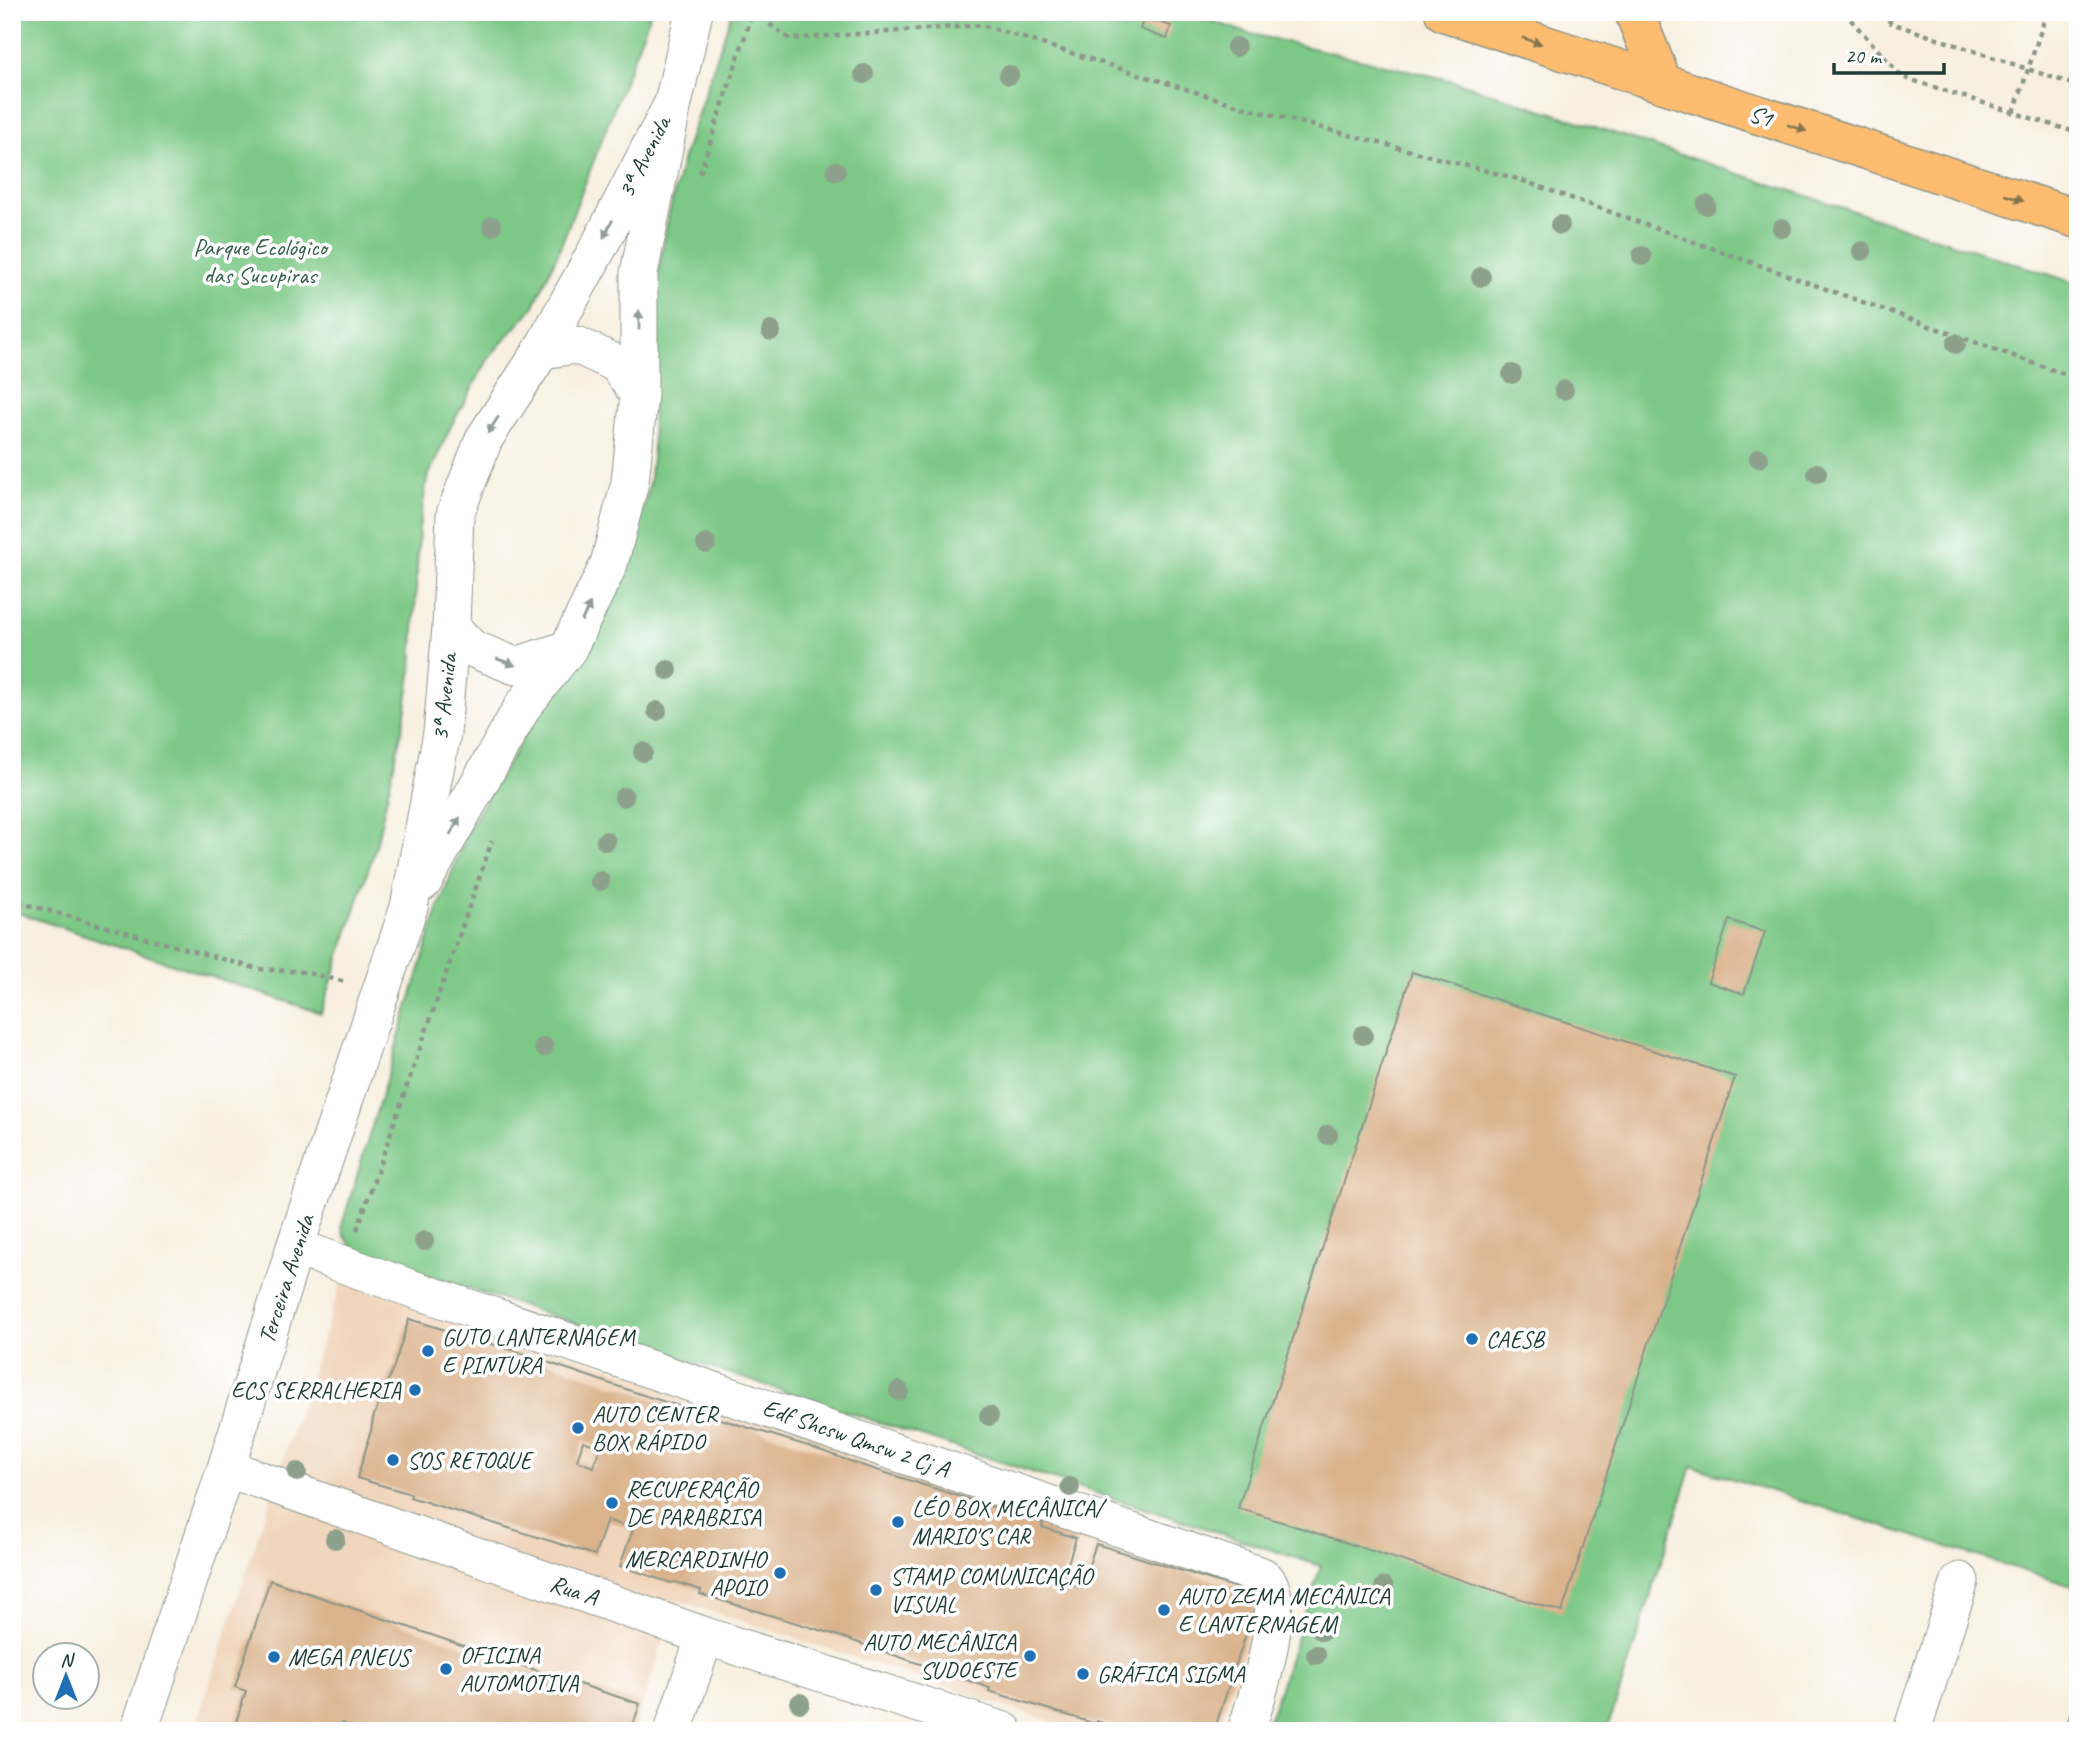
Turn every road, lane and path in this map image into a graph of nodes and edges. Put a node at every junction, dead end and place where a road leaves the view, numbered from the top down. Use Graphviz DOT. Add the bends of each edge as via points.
graph roads {
  1 [pos="694,12"];
  2 [pos="753,12"];
  3 [pos="1444,12"];
  4 [pos="1633,12"];
  5 [pos="1844,12"];
  6 [pos="1882,12"];
  7 [pos="2047,12"];
  8 [pos="2028,69"];
  9 [pos="1663,83"];
  10 [pos="2078,86"];
  11 [pos="673,103"];
  12 [pos="2014,112"];
  13 [pos="2078,133"];
  14 [pos="2078,219"];
  15 [pos="542,350"];
  16 [pos="2078,379"];
  17 [pos="639,394"];
  18 [pos="451,627"];
  19 [pos="568,649"];
  20 [pos="12,894"];
  21 [pos="409,907"];
  22 [pos="381,990"];
  23 [pos="295,1247"];
  24 [pos="226,1468"];
  25 [pos="1960,1581"];
  26 [pos="705,1636"];
  27 [pos="139,1731"];
  28 [pos="673,1731"];
  29 [pos="1004,1731"];
  30 [pos="1245,1731"];
  31 [pos="1912,1731"];
  1 -- 11 [label="street"];
  2 -- 16 [label="path" via="790,39 982,25 1246,108 1518,179"];
  3 -- 9 [label="highway, S1, one-way"];
  4 -- 9 [label="highway"];
  5 -- 12 [label="path" via="1902,77"];
  6 -- 8 [label="path" via="1891,23"];
  7 -- 8 [label="path"];
  8 -- 10 [label="path"];
  8 -- 12 [label="path"];
  9 -- 14 [label="highway, S1, one-way"];
  11 -- 15 [label="street, 3ª Avenida, one-way"];
  17 -- 11 [label="street, 3ª Avenida, one-way" via="639,273"];
  12 -- 13 [label="path"];
  15 -- 17 [label="street" via="577,345 617,364"];
  15 -- 18 [label="street, 3ª Avenida, one-way" via="484,439 455,514"];
  19 -- 17 [label="street, 3ª Avenida, one-way" via="610,564 630,482"];
  18 -- 19 [label="street, one-way" via="471,648 515,666"];
  18 -- 21 [label="street, 3ª Avenida" via="442,733"];
  21 -- 19 [label="street, 3ª Avenida, one-way" via="523,706"];
  20 -- 22 [label="path" via="22,903 258,968 304,972"];
  21 -- 22 [label="street, Terceira Avenida"];
  22 -- 23 [label="street, Terceira Avenida"];
  23 -- 24 [label="street, Terceira Avenida"];
  23 -- 30 [label="street, Edf Shcsw Qmsw 2 Cj A" via="1268,1579 1273,1618 1267,1659"];
  24 -- 26 [label="street, Rua A"];
  24 -- 27 [label="street, Terceira Avenida"];
  25 -- 31 [label="street"];
  26 -- 28 [label="street"];
  26 -- 29 [label="street, Rua A"];
}
